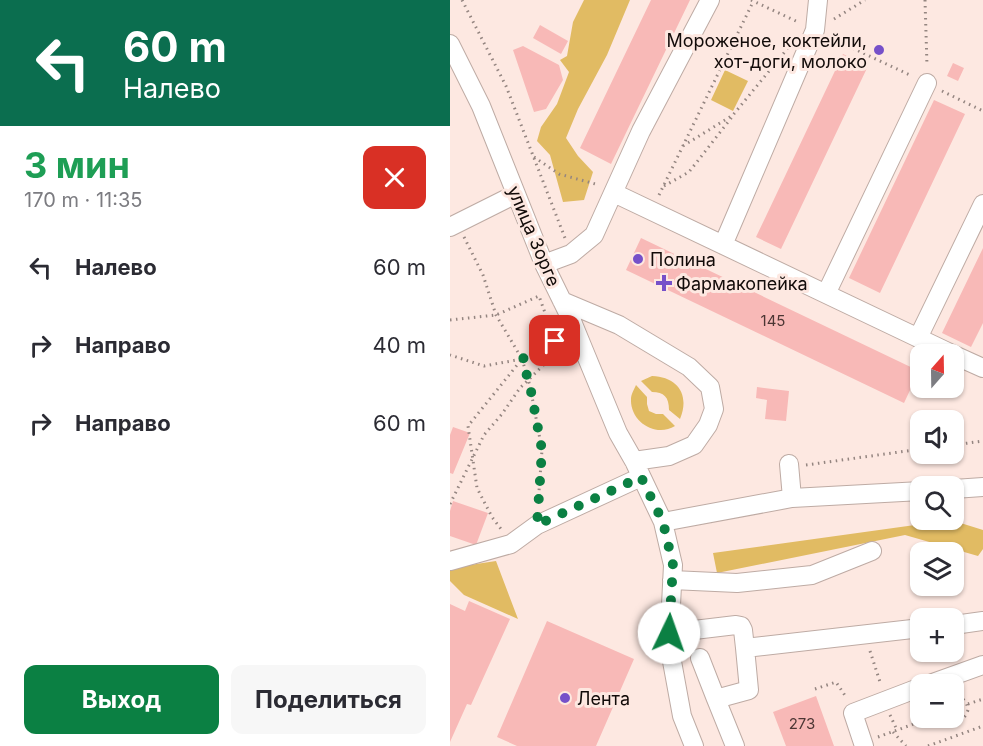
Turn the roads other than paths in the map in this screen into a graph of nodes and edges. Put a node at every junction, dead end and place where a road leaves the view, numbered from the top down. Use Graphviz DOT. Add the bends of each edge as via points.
graph roads {
  1 [pos="710,0"];
  2 [pos="818,0"];
  3 [pos="450,44"];
  4 [pos="927,83"];
  5 [pos="614,193"];
  6 [pos="516,194"];
  7 [pos="983,204"];
  8 [pos="454,225"];
  9 [pos="723,245"];
  10 [pos="544,264"];
  11 [pos="826,294"];
  12 [pos="562,301"];
  13 [pos="918,338"];
  14 [pos="931,344"];
  15 [pos="964,360"];
  16 [pos="983,369"];
  17 [pos="790,465"];
  18 [pos="637,469"];
  19 [pos="910,492"];
  20 [pos="792,498"];
  21 [pos="663,522"];
  22 [pos="872,551"];
  23 [pos="450,561"];
  24 [pos="672,580"];
  25 [pos="983,621"];
  26 [pos="964,624"];
  27 [pos="910,629"];
  28 [pos="669,633"];
  29 [pos="745,648"];
  30 [pos="700,658"];
  31 [pos="983,665"];
  32 [pos="958,674"];
  33 [pos="910,691"];
  34 [pos="716,699"];
  35 [pos="863,744"];
  36 [pos="694,746"];
  37 [pos="735,746"];
  1 -- 5 [label="street"];
  2 -- 9 [label="street" via="815,30"];
  3 -- 6 [label="street, улица Зорге" via="481,106"];
  4 -- 11 [label="street"];
  5 -- 9 [label="street"];
  5 -- 10 [label="street" via="594,235 571,254"];
  6 -- 8 [label="street"];
  6 -- 10 [label="street, улица Зорге"];
  7 -- 13 [label="street"];
  9 -- 11 [label="street"];
  10 -- 12 [label="street, улица Зорге"];
  11 -- 13 [label="street"];
  12 -- 18 [label="street, улица Зорге" via="618,434"];
  12 -- 18 [label="street" via="619,325 689,367 710,387 714,409 694,445"];
  13 -- 14 [label="street"];
  15 -- 16 [label="street"];
  17 -- 20 [label="street"];
  18 -- 21 [label="street, улица Зорге"];
  18 -- 23 [label="street" via="537,525 511,544"];
  19 -- 20 [label="street"];
  20 -- 21 [label="street"];
  21 -- 24 [label="street, улица Зорге" via="673,565"];
  22 -- 24 [label="street" via="812,575 737,583"];
  24 -- 28 [label="street, улица Зорге"];
  25 -- 26 [label="street"];
  27 -- 29 [label="street"];
  28 -- 29 [label="street" via="736,625 743,630"];
  28 -- 36 [label="street, улица Зорге" via="682,716"];
  29 -- 34 [label="street" via="749,690"];
  30 -- 34 [label="street"];
  31 -- 32 [label="street"];
  33 -- 35 [label="street" via="856,711 853,716"];
  34 -- 37 [label="street"];
}
